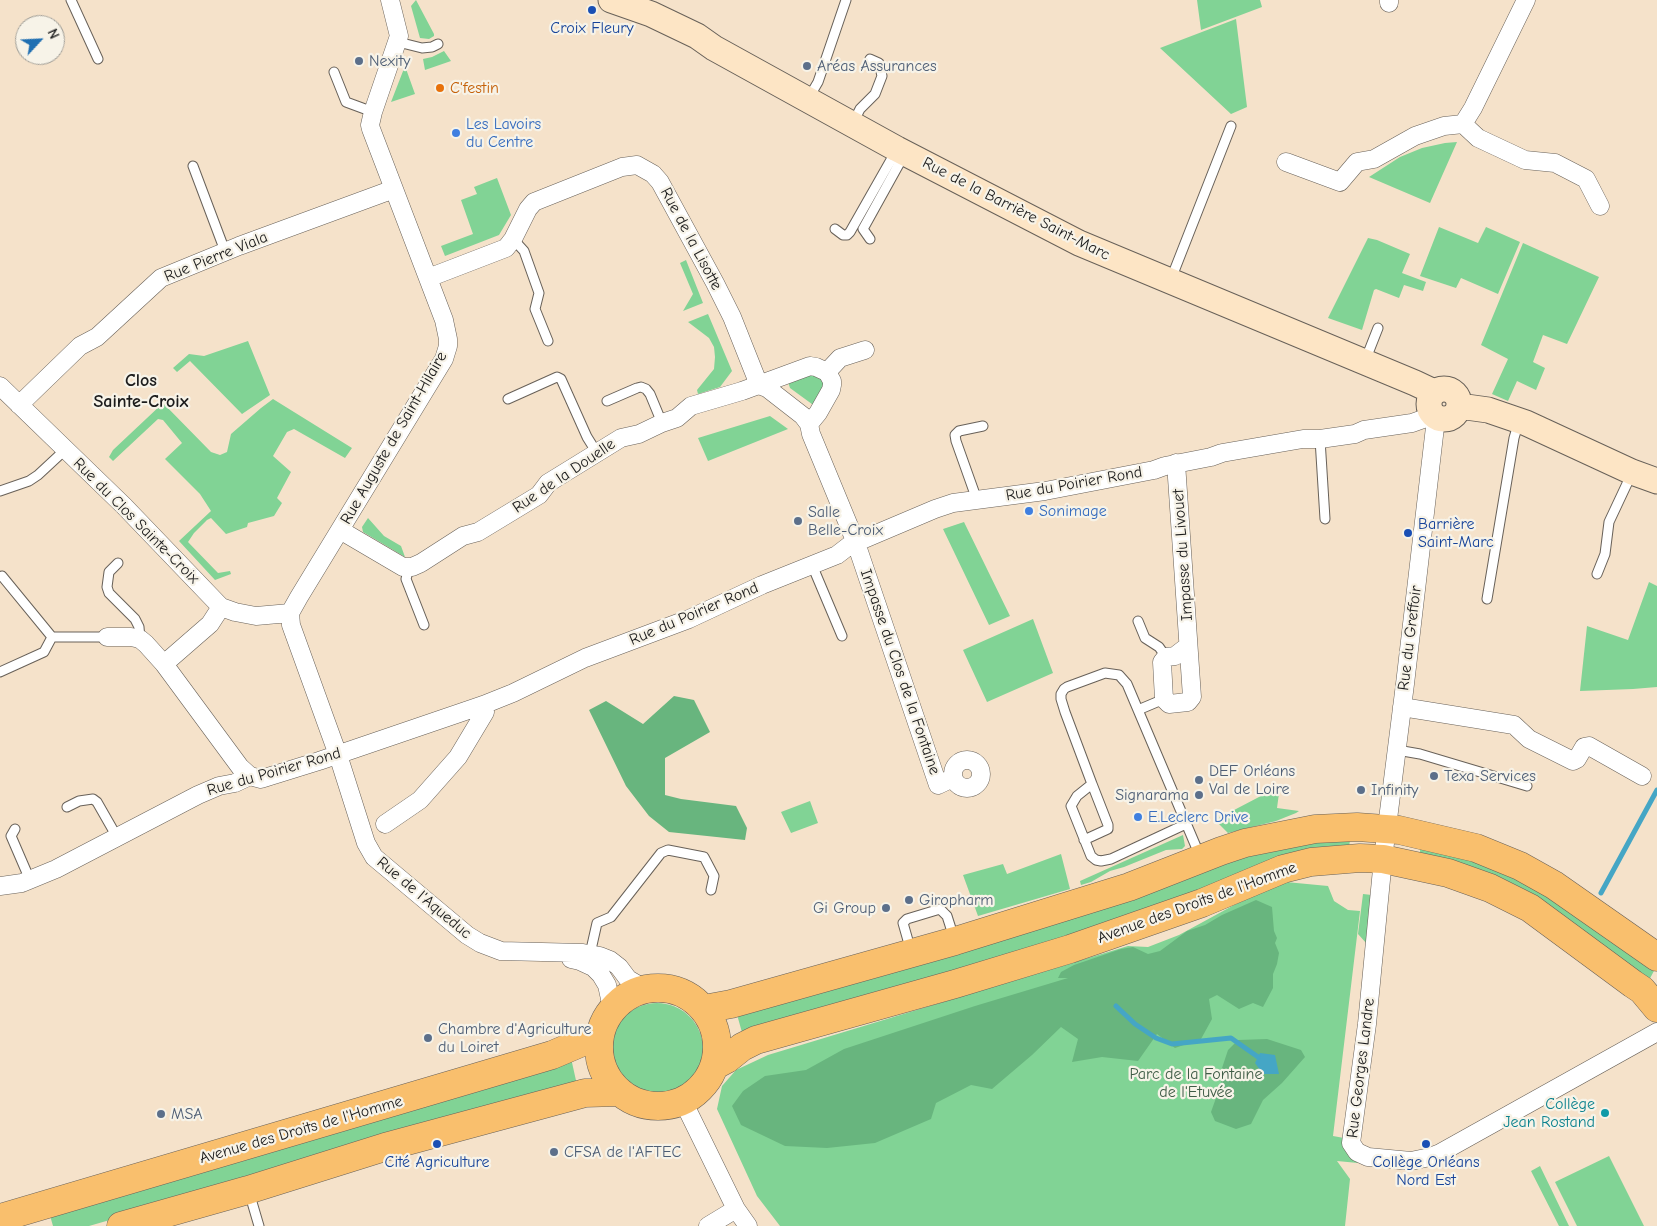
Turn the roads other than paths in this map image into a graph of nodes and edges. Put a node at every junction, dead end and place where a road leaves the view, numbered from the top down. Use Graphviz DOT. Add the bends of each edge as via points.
graph roads {
  1 [pos="71,0"];
  2 [pos="390,0"];
  3 [pos="611,0"];
  4 [pos="846,0"];
  5 [pos="1526,0"];
  6 [pos="398,42"];
  7 [pos="438,44"];
  8 [pos="98,59"];
  9 [pos="870,59"];
  10 [pos="334,72"];
  11 [pos="808,100"];
  12 [pos="373,112"];
  13 [pos="853,124"];
  14 [pos="1463,124"];
  15 [pos="1231,126"];
  16 [pos="901,151"];
  17 [pos="1286,162"];
  18 [pos="193,166"];
  19 [pos="394,189"];
  20 [pos="1600,206"];
  21 [pos="835,230"];
  22 [pos="514,239"];
  23 [pos="870,239"];
  24 [pos="225,251"];
  25 [pos="428,278"];
  26 [pos="1170,281"];
  27 [pos="1378,328"];
  28 [pos="548,341"];
  29 [pos="866,350"];
  30 [pos="1364,362"];
  31 [pos="827,372"];
  32 [pos="759,385"];
  33 [pos="0,386"];
  34 [pos="508,399"];
  35 [pos="606,401"];
  36 [pos="19,404"];
  37 [pos="1435,411"];
  38 [pos="1519,421"];
  39 [pos="662,423"];
  40 [pos="809,424"];
  41 [pos="983,426"];
  42 [pos="1320,440"];
  43 [pos="66,449"];
  44 [pos="597,453"];
  45 [pos="1176,463"];
  46 [pos="1632,472"];
  47 [pos="1657,480"];
  48 [pos="0,491"];
  49 [pos="977,500"];
  50 [pos="1325,519"];
  51 [pos="340,530"];
  52 [pos="856,543"];
  53 [pos="118,563"];
  54 [pos="812,565"];
  55 [pos="409,568"];
  56 [pos="1597,574"];
  57 [pos="2,576"];
  58 [pos="1487,600"];
  59 [pos="221,607"];
  60 [pos="290,613"];
  61 [pos="1138,621"];
  62 [pos="424,625"];
  63 [pos="842,636"];
  64 [pos="52,637"];
  65 [pos="107,637"];
  66 [pos="140,639"];
  67 [pos="1188,646"];
  68 [pos="1166,657"];
  69 [pos="164,664"];
  70 [pos="0,672"];
  71 [pos="1164,699"];
  72 [pos="483,705"];
  73 [pos="1402,707"];
  74 [pos="1138,710"];
  75 [pos="1397,750"];
  76 [pos="338,755"];
  77 [pos="250,776"];
  78 [pos="1642,776"];
  79 [pos="953,778"];
  80 [pos="1092,784"];
  81 [pos="1527,786"];
  82 [pos="67,807"];
  83 [pos="385,824"];
  84 [pos="1186,824"];
  85 [pos="1388,828"];
  86 [pos="15,829"];
  87 [pos="117,837"];
  88 [pos="1084,840"];
  89 [pos="1200,859"];
  90 [pos="1383,859"];
  91 [pos="30,880"];
  92 [pos="0,886"];
  93 [pos="712,890"];
  94 [pos="519,951"];
  95 [pos="590,954"];
  96 [pos="1657,958"];
  97 [pos="645,989"];
  98 [pos="612,1008"];
  99 [pos="1657,1008"];
  100 [pos="704,1009"];
  101 [pos="1657,1032"];
  102 [pos="599,1035"];
  103 [pos="714,1066"];
  104 [pos="618,1092"];
  105 [pos="684,1101"];
  106 [pos="248,1190"];
  107 [pos="736,1209"];
  108 [pos="1,1219"];
  109 [pos="121,1226"];
  110 [pos="258,1226"];
  111 [pos="708,1226"];
  112 [pos="748,1226"];
  1 -- 8 [label="lane"];
  2 -- 6 [label="street, Rue Auguste de Saint-Hilaire"];
  3 -- 11 [label="main road, Rue de la Barrière Saint-Marc" via="698,36"];
  4 -- 11 [label="lane" via="818,82"];
  5 -- 14 [label="street"];
  6 -- 7 [label="lane" via="422,48"];
  6 -- 12 [label="street, Rue Auguste de Saint-Hilaire"];
  9 -- 13 [label="lane" via="879,63 882,76 875,94 860,109"];
  10 -- 12 [label="lane" via="346,102"];
  11 -- 13 [label="main road, Rue de la Barrière Saint-Marc"];
  12 -- 19 [label="street, Rue Auguste de Saint-Hilaire" via="371,129"];
  13 -- 16 [label="main road, Rue de la Barrière Saint-Marc"];
  14 -- 17 [label="street" via="1444,126 1415,136 1374,160 1357,162 1340,182"];
  14 -- 20 [label="street" via="1478,138 1525,160 1555,163 1586,180"];
  15 -- 26 [label="lane"];
  16 -- 21 [label="lane" via="850,232 843,235"];
  16 -- 23 [label="lane" via="863,229"];
  16 -- 26 [label="main road, Rue de la Barrière Saint-Marc" via="1079,243"];
  18 -- 24 [label="lane"];
  19 -- 24 [label="street, Rue Pierre Viala"];
  19 -- 25 [label="street, Rue Auguste de Saint-Hilaire"];
  22 -- 25 [label="street" via="506,248"];
  22 -- 28 [label="lane" via="524,251 539,292 535,309"];
  22 -- 32 [label="street, Rue de la Lisotte" via="534,202 622,166 637,165 646,169 660,182 715,283"];
  24 -- 36 [label="street, Rue Pierre Viala" via="161,278 98,337 80,346"];
  25 -- 51 [label="street, Rue Auguste de Saint-Hilaire" via="447,332 448,346 444,359"];
  26 -- 30 [label="main road, Rue de la Barrière Saint-Marc"];
  27 -- 30 [label="lane"];
  29 -- 31 [label="street" via="840,358"];
  30 -- 37 [label="main road, Rue de la Barrière Saint-Marc" via="1428,388"];
  31 -- 32 [label="street, Rue de la Douelle" via="810,366"];
  31 -- 40 [label="street" via="832,381 831,390"];
  32 -- 39 [label="street, Rue de la Douelle" via="691,406 681,416"];
  32 -- 40 [label="street" via="803,416"];
  33 -- 36 [label="street, Rue du Clos Sainte-Croix"];
  34 -- 44 [label="lane" via="557,377 561,379"];
  35 -- 39 [label="lane" via="641,387 650,394"];
  36 -- 43 [label="street, Rue du Clos Sainte-Croix"];
  37 -- 38 [label="main road, Rue de la Barrière Saint-Marc" via="1488,410"];
  37 -- 42 [label="street, Rue du Poirier Rond" via="1355,434"];
  37 -- 73 [label="street, Rue du Greffoir"];
  38 -- 46 [label="main road, Rue de la Barrière Saint-Marc"];
  38 -- 58 [label="lane"];
  39 -- 44 [label="street, Rue de la Douelle" via="622,438"];
  40 -- 52 [label="street"];
  41 -- 49 [label="lane" via="959,430 955,435"];
  42 -- 45 [label="street, Rue du Poirier Rond" via="1303,439"];
  42 -- 50 [label="lane"];
  43 -- 48 [label="lane" via="29,481"];
  43 -- 59 [label="street, Rue du Clos Sainte-Croix"];
  44 -- 55 [label="street, Rue de la Douelle" via="548,483 539,495"];
  45 -- 49 [label="street, Rue du Poirier Rond" via="1045,491"];
  45 -- 67 [label="street, Impasse du Livouet"];
  46 -- 47 [label="main road, Rue de la Barrière Saint-Marc"];
  46 -- 56 [label="lane" via="1609,522 1605,554"];
  49 -- 52 [label="street, Rue du Poirier Rond" via="935,509"];
  51 -- 55 [label="street"];
  51 -- 60 [label="street, Rue Auguste de Saint-Hilaire"];
  52 -- 54 [label="street, Rue du Poirier Rond" via="838,555"];
  52 -- 79 [label="street, Impasse du Clos de la Fontaine" via="938,784"];
  53 -- 66 [label="lane" via="109,572 108,593 135,618"];
  54 -- 63 [label="lane"];
  54 -- 72 [label="street, Rue du Poirier Rond" via="689,619 585,658"];
  55 -- 62 [label="lane" via="406,579"];
  57 -- 64 [label="lane"];
  59 -- 60 [label="street, Rue du Clos Sainte-Croix" via="256,616"];
  59 -- 69 [label="street" via="210,624"];
  60 -- 76 [label="street"];
  61 -- 68 [label="lane" via="1145,638 1159,647"];
  64 -- 65 [label="lane"];
  64 -- 70 [label="lane" via="44,652"];
  65 -- 66 [label="street"];
  66 -- 69 [label="street"];
  67 -- 68 [label="street" via="1175,656"];
  67 -- 71 [label="street, Impasse du Livouet" via="1192,697 1188,702 1169,704"];
  68 -- 71 [label="street" via="1162,662"];
  69 -- 77 [label="street"];
  71 -- 74 [label="lane"];
  72 -- 76 [label="street, Rue du Poirier Rond"];
  72 -- 83 [label="street" via="485,712 458,757 420,800"];
  73 -- 75 [label="street, Rue du Greffoir"];
  73 -- 78 [label="street" via="1514,725 1529,739 1573,761 1584,747 1589,746"];
  74 -- 80 [label="lane" via="1127,684 1119,675 1105,673 1064,689 1061,699"];
  74 -- 84 [label="lane"];
  75 -- 81 [label="lane"];
  75 -- 85 [label="street, Rue du Greffoir"];
  76 -- 77 [label="street, Rue du Poirier Rond" via="261,779"];
  76 -- 94 [label="street, Rue de l'Aqueduc" via="366,842 374,857 467,935 491,948"];
  77 -- 87 [label="street, Rue du Poirier Rond" via="198,795"];
  80 -- 88 [label="lane" via="1077,796 1071,806"];
  80 -- 88 [label="lane" via="1108,829"];
  82 -- 87 [label="lane" via="93,799"];
  84 -- 88 [label="lane" via="1106,860 1096,860 1091,856"];
  84 -- 89 [label="lane"];
  85 -- 89 [label="main road" via="1315,829 1245,843"];
  85 -- 90 [label="street, Rue du Greffoir"];
  85 -- 96 [label="main road" via="1476,848 1520,866 1554,885"];
  86 -- 91 [label="lane" via="11,836"];
  87 -- 91 [label="street, Rue du Poirier Rond"];
  89 -- 100 [label="main road" via="1129,887 955,941"];
  90 -- 99 [label="main road, Avenue des Droits de l'Homme" via="1448,873 1490,888 1530,908 1642,990"];
  90 -- 101 [label="street, Rue Georges Landre" via="1367,1024 1351,1143 1360,1155 1411,1161 1440,1153"];
  90 -- 103 [label="main road, Avenue des Droits de l'Homme" via="1311,862 1283,869 1194,906 1070,949 756,1040"];
  91 -- 92 [label="street, Rue du Poirier Rond"];
  93 -- 95 [label="lane" via="714,876 704,857 668,850 662,853 611,917 597,923"];
  94 -- 95 [label="street, Rue de l'Aqueduc"];
  94 -- 98 [label="street, Rue de l'Aqueduc" via="580,961 593,967 607,984"];
  95 -- 97 [label="street, Rue de l'Aqueduc" via="610,960 628,979"];
  97 -- 98 [label="main road" via="627,996"];
  97 -- 100 [label="main road" via="661,987 677,991"];
  98 -- 102 [label="main road"];
  100 -- 103 [label="main road" via="716,1036"];
  102 -- 104 [label="main road" via="601,1066"];
  102 -- 108 [label="main road, Avenue des Droits de l'Homme" via="552,1055"];
  103 -- 105 [label="main road" via="708,1080"];
  104 -- 105 [label="main road" via="633,1102 650,1106"];
  104 -- 106 [label="main road" via="585,1093 385,1147"];
  105 -- 107 [label="street"];
  106 -- 109 [label="main road"];
  106 -- 110 [label="lane"];
  107 -- 111 [label="street"];
  107 -- 112 [label="street"];
}
